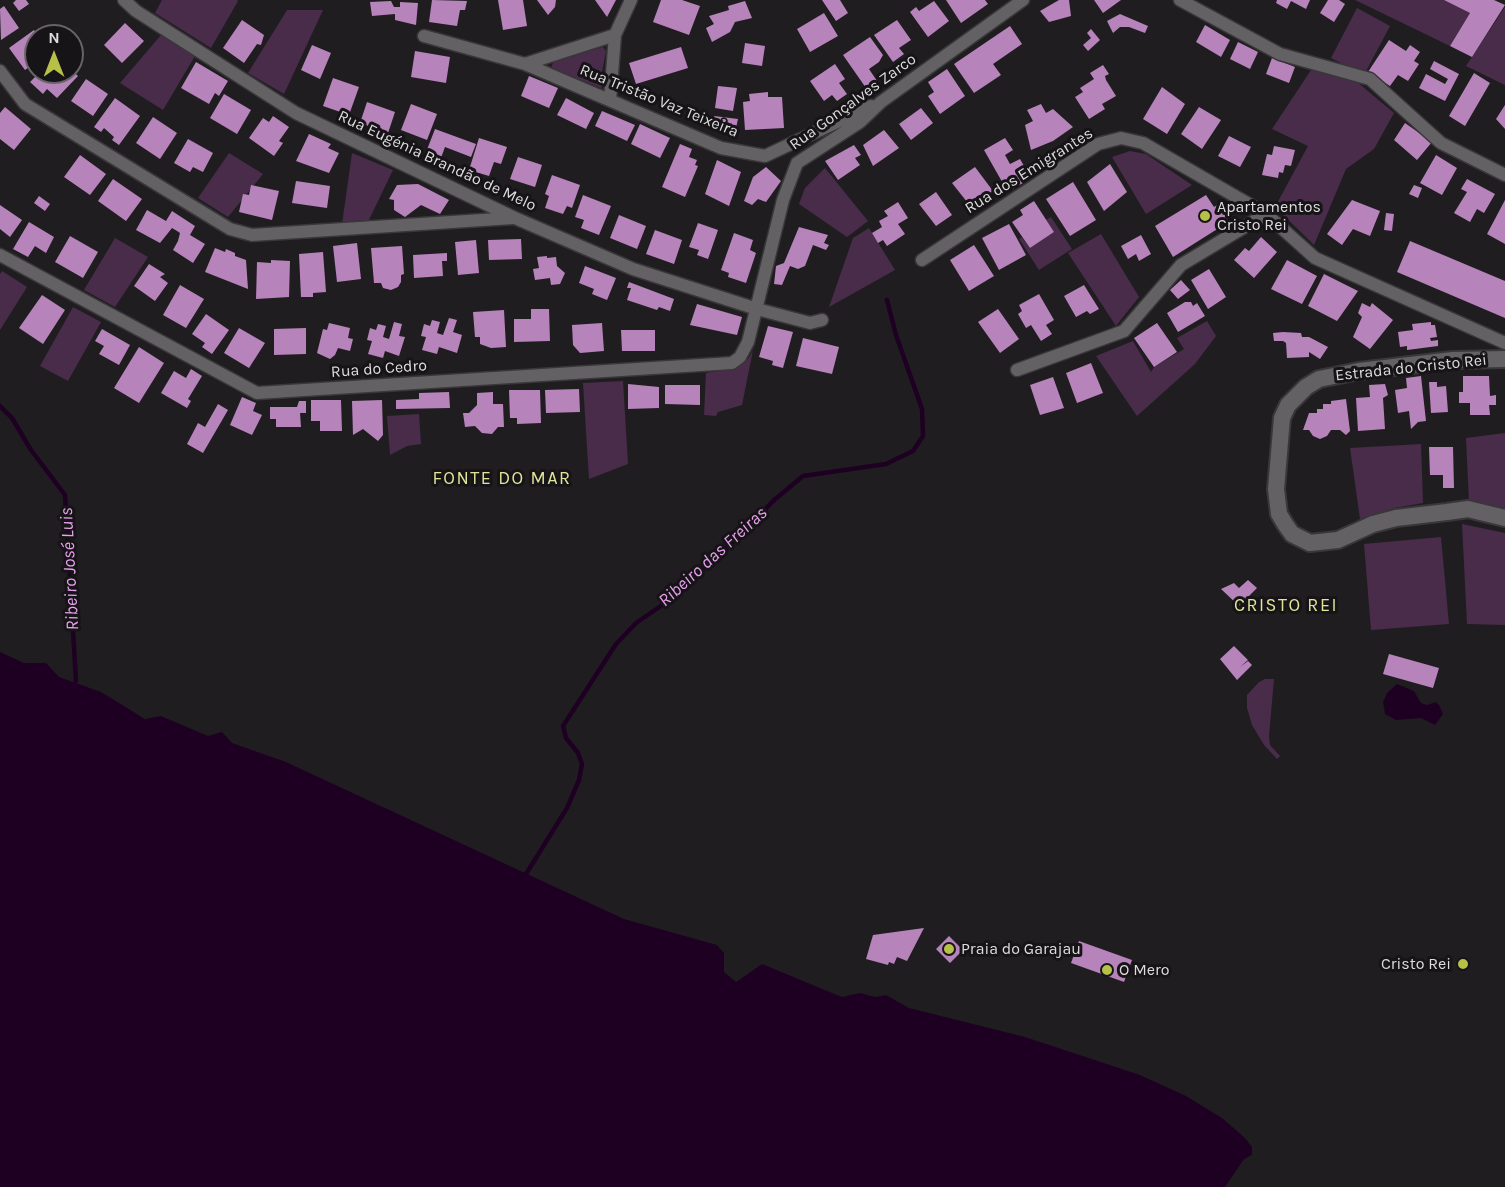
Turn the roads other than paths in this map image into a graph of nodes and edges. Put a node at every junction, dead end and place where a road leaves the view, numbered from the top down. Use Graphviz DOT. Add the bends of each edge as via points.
graph roads {
  1 [pos="124,0"];
  2 [pos="631,0"];
  3 [pos="1023,0"];
  4 [pos="1180,0"];
  5 [pos="615,35"];
  6 [pos="424,36"];
  7 [pos="525,64"];
  8 [pos="0,71"];
  9 [pos="610,100"];
  10 [pos="881,102"];
  11 [pos="1505,175"];
  12 [pos="1266,214"];
  13 [pos="515,218"];
  14 [pos="0,255"];
  15 [pos="922,260"];
  16 [pos="757,309"];
  17 [pos="822,320"];
  18 [pos="1505,343"];
  19 [pos="1505,358"];
  20 [pos="1017,370"];
  21 [pos="1505,518"];
  1 -- 13 [label="street, Rua Eugénia Brandão de Melo" via="296,112"];
  2 -- 5 [label="street"];
  3 -- 10 [label="street, Rua Gonçalves Zarco"];
  4 -- 11 [label="street" via="1280,54 1370,79 1441,142"];
  5 -- 7 [label="street"];
  5 -- 9 [label="street"];
  6 -- 7 [label="street, Rua Tristão Vaz Teixeira"];
  7 -- 9 [label="street, Rua Tristão Vaz Teixeira"];
  8 -- 13 [label="street" via="25,104 230,229 252,235"];
  9 -- 10 [label="street, Rua Tristão Vaz Teixeira" via="721,148 765,156"];
  10 -- 16 [label="street, Rua Gonçalves Zarco" via="860,122 797,163 783,200"];
  12 -- 15 [label="street, Rua dos Emigrantes" via="1143,143 1121,138 1098,144"];
  12 -- 18 [label="street, Rua dos Emigrantes" via="1315,258"];
  12 -- 20 [label="street" via="1181,265 1124,331"];
  13 -- 16 [label="street, Rua Eugénia Brandão de Melo" via="633,269"];
  14 -- 16 [label="street, Rua do Cedro" via="257,393 732,363 748,342"];
  16 -- 17 [label="street" via="810,323"];
  19 -- 21 [label="street, Estrada do Cristo Rei" via="1359,371 1306,387 1288,405 1282,418 1276,489 1285,524 1292,534 1310,543 1338,540 1396,518 1468,509"];
}
